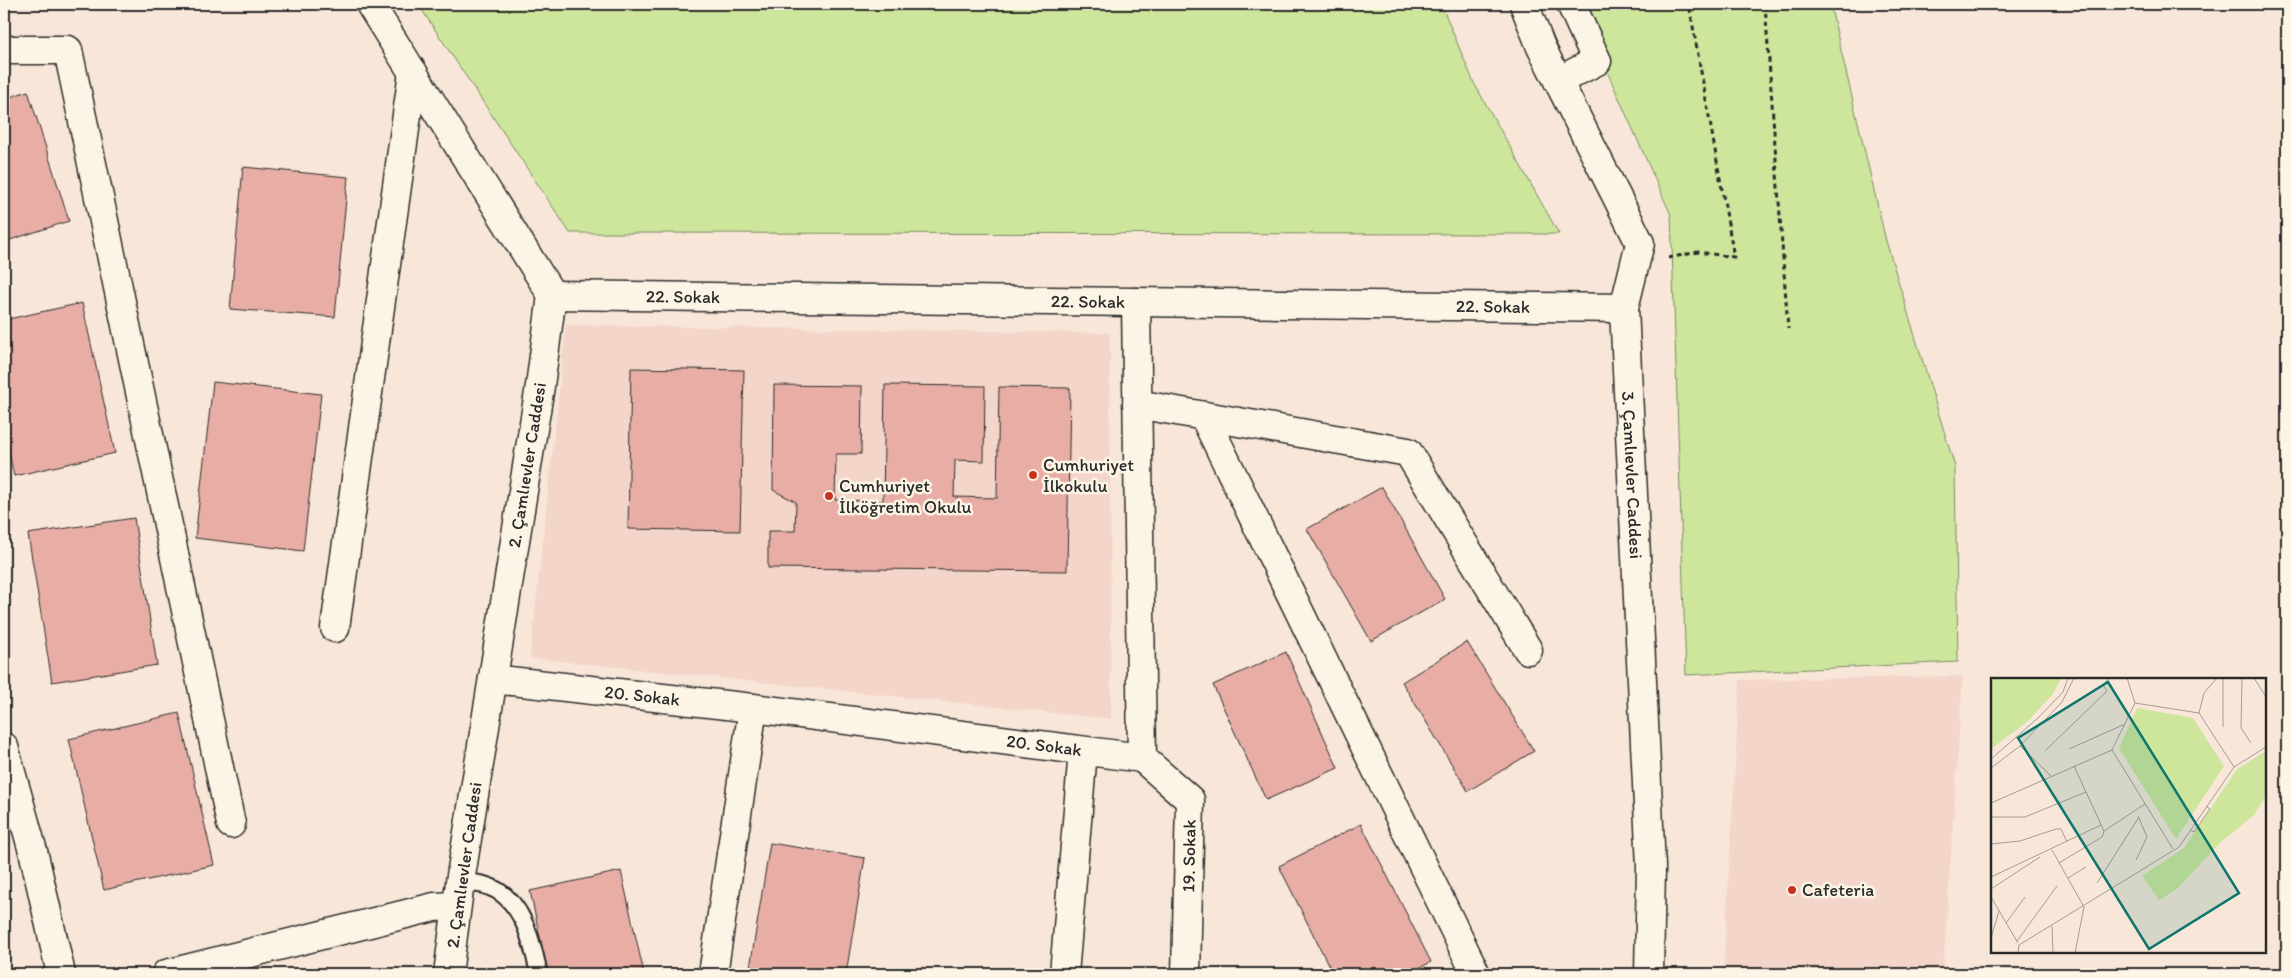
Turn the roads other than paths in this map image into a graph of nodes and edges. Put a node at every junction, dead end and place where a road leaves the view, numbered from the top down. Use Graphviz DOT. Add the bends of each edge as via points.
graph roads {
  1 [pos="370,4"];
  2 [pos="1524,4"];
  3 [pos="1571,4"];
  4 [pos="4,50"];
  5 [pos="413,72"];
  6 [pos="1558,81"];
  7 [pos="552,295"];
  8 [pos="1136,302"];
  9 [pos="1624,308"];
  10 [pos="1137,404"];
  11 [pos="1204,416"];
  12 [pos="335,628"];
  13 [pos="1528,650"];
  14 [pos="493,679"];
  15 [pos="752,708"];
  16 [pos="4,747"];
  17 [pos="1083,751"];
  18 [pos="1142,758"];
  19 [pos="231,824"];
  20 [pos="458,894"];
  21 [pos="61,974"];
  22 [pos="166,974"];
  23 [pos="448,974"];
  24 [pos="539,974"];
  25 [pos="713,974"];
  26 [pos="1064,974"];
  27 [pos="1186,974"];
  28 [pos="1476,974"];
  29 [pos="1649,974"];
  1 -- 5 [label="street"];
  2 -- 6 [label="street, 3. Çamlıevler Caddesi"];
  3 -- 6 [label="street" via="1596,61"];
  4 -- 19 [label="street" via="68,50"];
  5 -- 7 [label="street"];
  5 -- 12 [label="street"];
  6 -- 9 [label="street, 3. Çamlıevler Caddesi" via="1640,244"];
  7 -- 8 [label="street, 22. Sokak"];
  7 -- 14 [label="street, 2. Çamlıevler Caddesi"];
  8 -- 9 [label="street, 22. Sokak"];
  8 -- 10 [label="street"];
  9 -- 29 [label="street, 3. Çamlıevler Caddesi" via="1651,867"];
  10 -- 11 [label="street"];
  10 -- 18 [label="street"];
  11 -- 13 [label="street" via="1408,452"];
  11 -- 28 [label="street"];
  14 -- 15 [label="street, 20. Sokak"];
  14 -- 20 [label="street, 2. Çamlıevler Caddesi"];
  15 -- 17 [label="street, 20. Sokak"];
  15 -- 25 [label="street"];
  16 -- 21 [label="street" via="34,855"];
  17 -- 18 [label="street, 20. Sokak"];
  17 -- 26 [label="street"];
  18 -- 27 [label="street, 19. Sokak" via="1190,800"];
  20 -- 22 [label="street" via="434,907"];
  20 -- 23 [label="street, 2. Çamlıevler Caddesi"];
  20 -- 24 [label="lane" via="483,884 513,904 522,916"];
}
